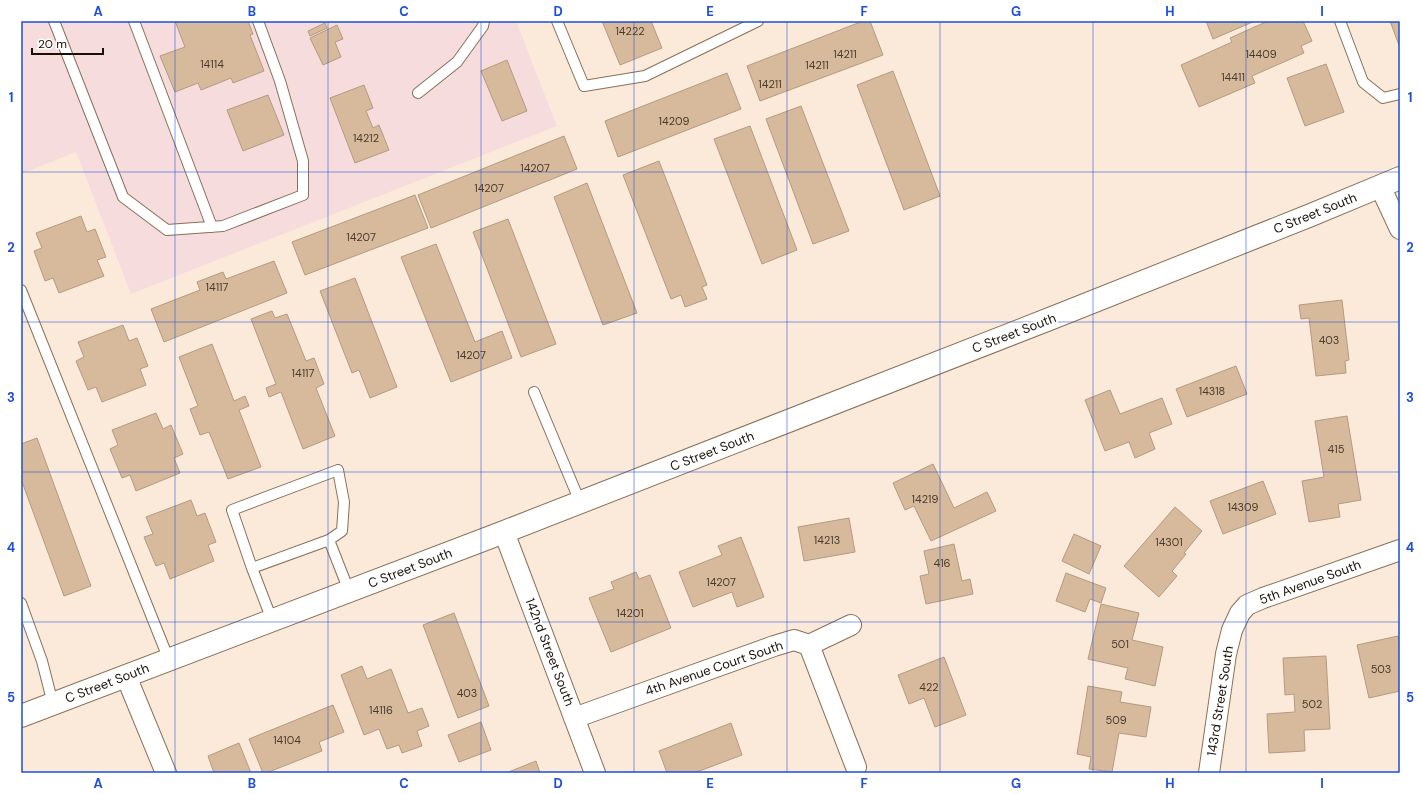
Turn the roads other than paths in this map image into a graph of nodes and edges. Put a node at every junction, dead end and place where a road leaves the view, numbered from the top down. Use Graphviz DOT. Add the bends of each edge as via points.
graph roads {
  1 [pos="54,21"];
  2 [pos="134,21"];
  3 [pos="258,21"];
  4 [pos="484,21"];
  5 [pos="557,21"];
  6 [pos="758,21"];
  7 [pos="1340,21"];
  8 [pos="418,93"];
  9 [pos="1400,94"];
  10 [pos="1400,178"];
  11 [pos="1380,186"];
  12 [pos="212,227"];
  13 [pos="1400,229"];
  14 [pos="21,290"];
  15 [pos="534,392"];
  16 [pos="580,502"];
  17 [pos="504,532"];
  18 [pos="329,540"];
  19 [pos="1400,550"];
  20 [pos="252,568"];
  21 [pos="349,591"];
  22 [pos="21,603"];
  23 [pos="272,620"];
  24 [pos="852,625"];
  25 [pos="1232,630"];
  26 [pos="809,645"];
  27 [pos="169,660"];
  28 [pos="126,676"];
  29 [pos="53,704"];
  30 [pos="21,716"];
  31 [pos="574,718"];
  32 [pos="856,767"];
  33 [pos="166,773"];
  34 [pos="595,773"];
  35 [pos="1209,773"];
  1 -- 12 [label="lane" via="123,197 167,230"];
  2 -- 12 [label="lane"];
  3 -- 12 [label="lane" via="280,81 303,161 303,195 223,226"];
  4 -- 8 [label="lane" via="457,62"];
  5 -- 6 [label="lane" via="584,86 645,76"];
  7 -- 9 [label="lane" via="1363,82 1383,98"];
  10 -- 11 [label="street, C Street South"];
  11 -- 13 [label="street"];
  11 -- 16 [label="street, C Street South" via="1059,315"];
  14 -- 27 [label="lane"];
  15 -- 16 [label="lane"];
  16 -- 17 [label="street, C Street South"];
  17 -- 21 [label="street, C Street South"];
  17 -- 31 [label="street, 142nd Street South"];
  18 -- 20 [label="lane"];
  18 -- 20 [label="lane" via="342,531 344,502 338,470 232,510"];
  18 -- 21 [label="lane"];
  19 -- 25 [label="street, 5th Avenue South" via="1263,598 1247,606 1240,613"];
  20 -- 23 [label="lane"];
  21 -- 23 [label="street, C Street South"];
  22 -- 29 [label="lane" via="42,661"];
  23 -- 27 [label="street, C Street South"];
  24 -- 26 [label="street"];
  25 -- 35 [label="street, 143rd Street South" via="1226,654"];
  26 -- 31 [label="street, 4th Avenue Court South" via="794,640 774,646"];
  26 -- 32 [label="street"];
  27 -- 28 [label="street, C Street South"];
  28 -- 29 [label="street, C Street South"];
  28 -- 33 [label="street"];
  29 -- 30 [label="street, C Street South"];
  31 -- 34 [label="street, 142nd Street South"];
}
